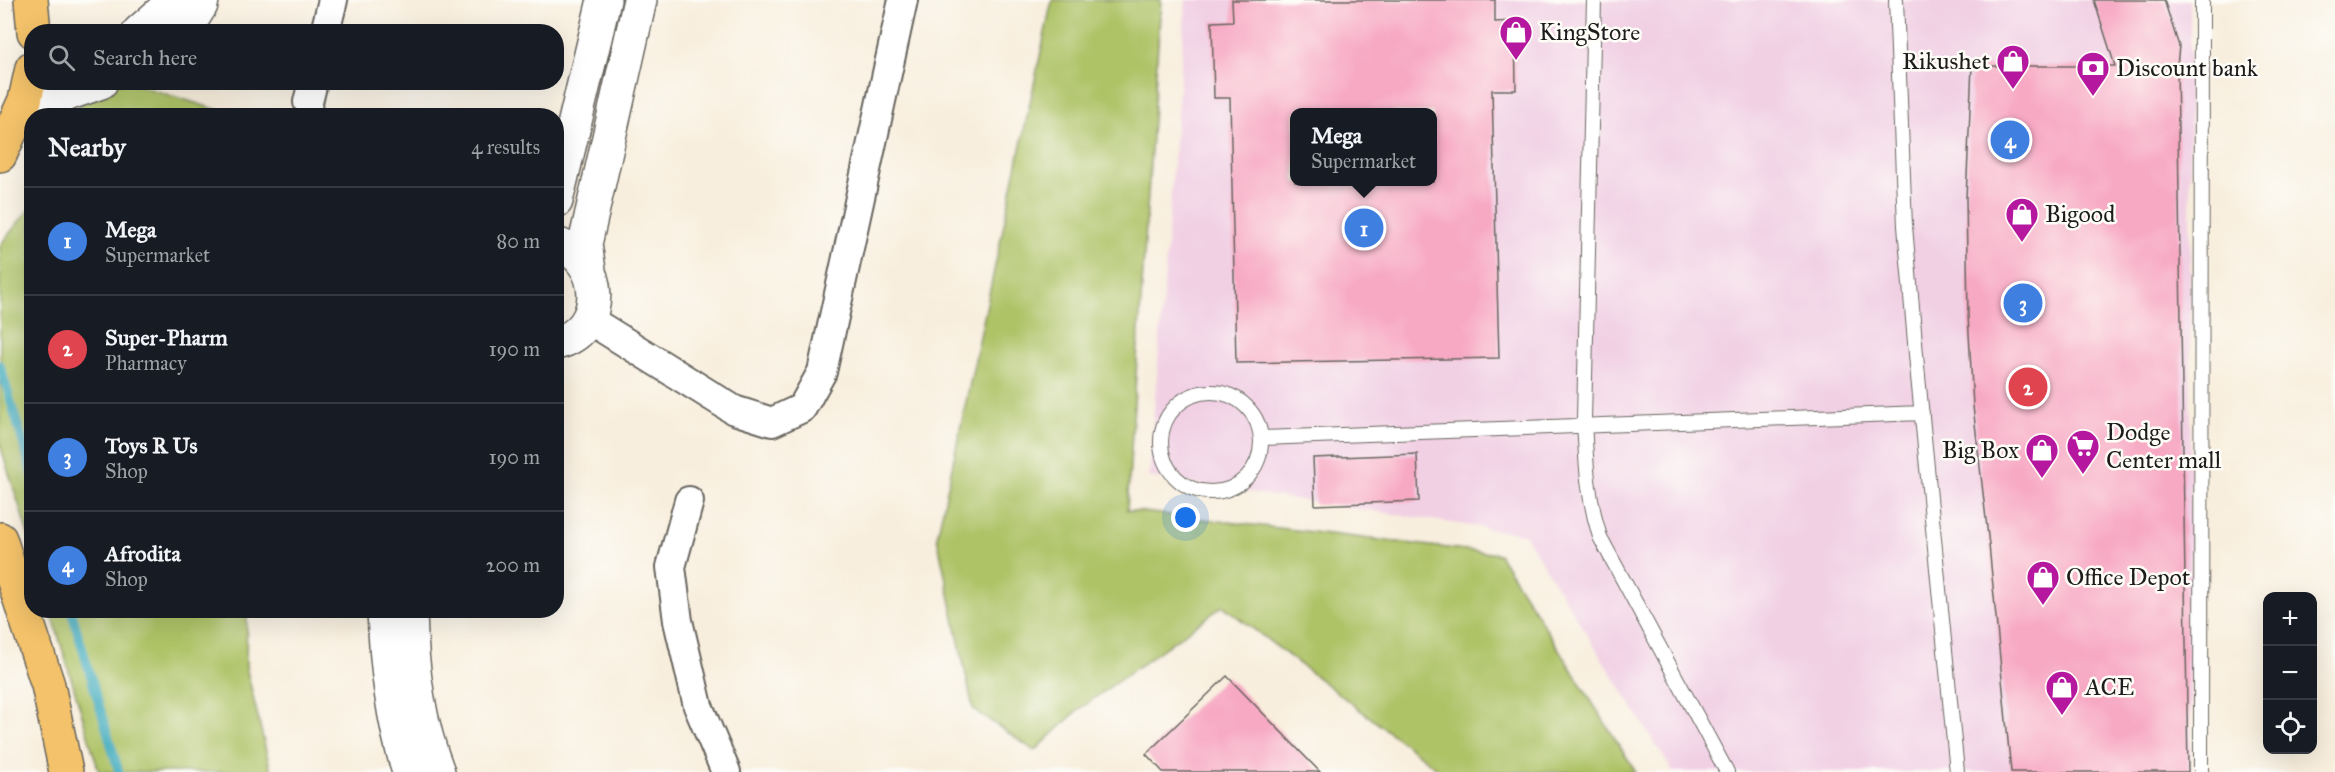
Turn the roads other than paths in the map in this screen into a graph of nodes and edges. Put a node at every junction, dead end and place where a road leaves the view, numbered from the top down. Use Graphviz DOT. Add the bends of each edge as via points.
graph roads {
  1 [pos="31,0"];
  2 [pos="170,0"];
  3 [pos="202,0"];
  4 [pos="333,0"];
  5 [pos="604,0"];
  6 [pos="640,0"];
  7 [pos="903,0"];
  8 [pos="1594,0"];
  9 [pos="1896,0"];
  10 [pos="2202,0"];
  11 [pos="33,24"];
  12 [pos="41,24"];
  13 [pos="148,24"];
  14 [pos="189,24"];
  15 [pos="328,24"];
  16 [pos="27,90"];
  17 [pos="78,90"];
  18 [pos="37,108"];
  19 [pos="24,114"];
  20 [pos="19,116"];
  21 [pos="0,155"];
  22 [pos="564,168"];
  23 [pos="564,246"];
  24 [pos="589,270"];
  25 [pos="588,319"];
  26 [pos="564,339"];
  27 [pos="1922,413"];
  28 [pos="1584,426"];
  29 [pos="1262,438"];
  30 [pos="689,501"];
  31 [pos="0,539"];
  32 [pos="24,612"];
  33 [pos="26,618"];
  34 [pos="385,618"];
  35 [pos="410,618"];
  36 [pos="66,772"];
  37 [pos="409,772"];
  38 [pos="438,772"];
  39 [pos="726,772"];
  40 [pos="1727,772"];
  41 [pos="1957,772"];
  42 [pos="2201,772"];
  1 -- 11 [label="highway"];
  1 -- 12 [label="street"];
  2 -- 13 [label="street"];
  3 -- 14 [label="street"];
  4 -- 15 [label="street"];
  5 -- 22 [label="street"];
  6 -- 24 [label="street" via="585,244"];
  7 -- 25 [label="street" via="822,372 802,408 772,422 734,410"];
  8 -- 28 [label="lane"];
  9 -- 27 [label="lane" via="1905,226"];
  10 -- 42 [label="lane"];
  16 -- 20 [label="highway"];
  17 -- 18 [label="street"];
  19 -- 20 [label="street"];
  20 -- 21 [label="highway"];
  23 -- 24 [label="street" via="579,256"];
  24 -- 25 [label="street" via="595,286"];
  25 -- 26 [label="street" via="577,332"];
  27 -- 28 [label="lane"];
  27 -- 41 [label="lane"];
  28 -- 29 [label="lane"];
  28 -- 40 [label="lane" via="1590,504 1600,537"];
  29 -- 29 [label="lane" via="1248,407 1229,394 1212,392 1194,394 1179,403 1167,417 1160,444 1164,461 1174,476 1188,487 1217,492 1248,477 1260,456"];
  30 -- 39 [label="street" via="671,567 678,621 698,706"];
  31 -- 32 [label="highway"];
  33 -- 36 [label="highway" via="48,685"];
  34 -- 37 [label="street" via="390,696"];
  35 -- 38 [label="street" via="419,704"];
}
